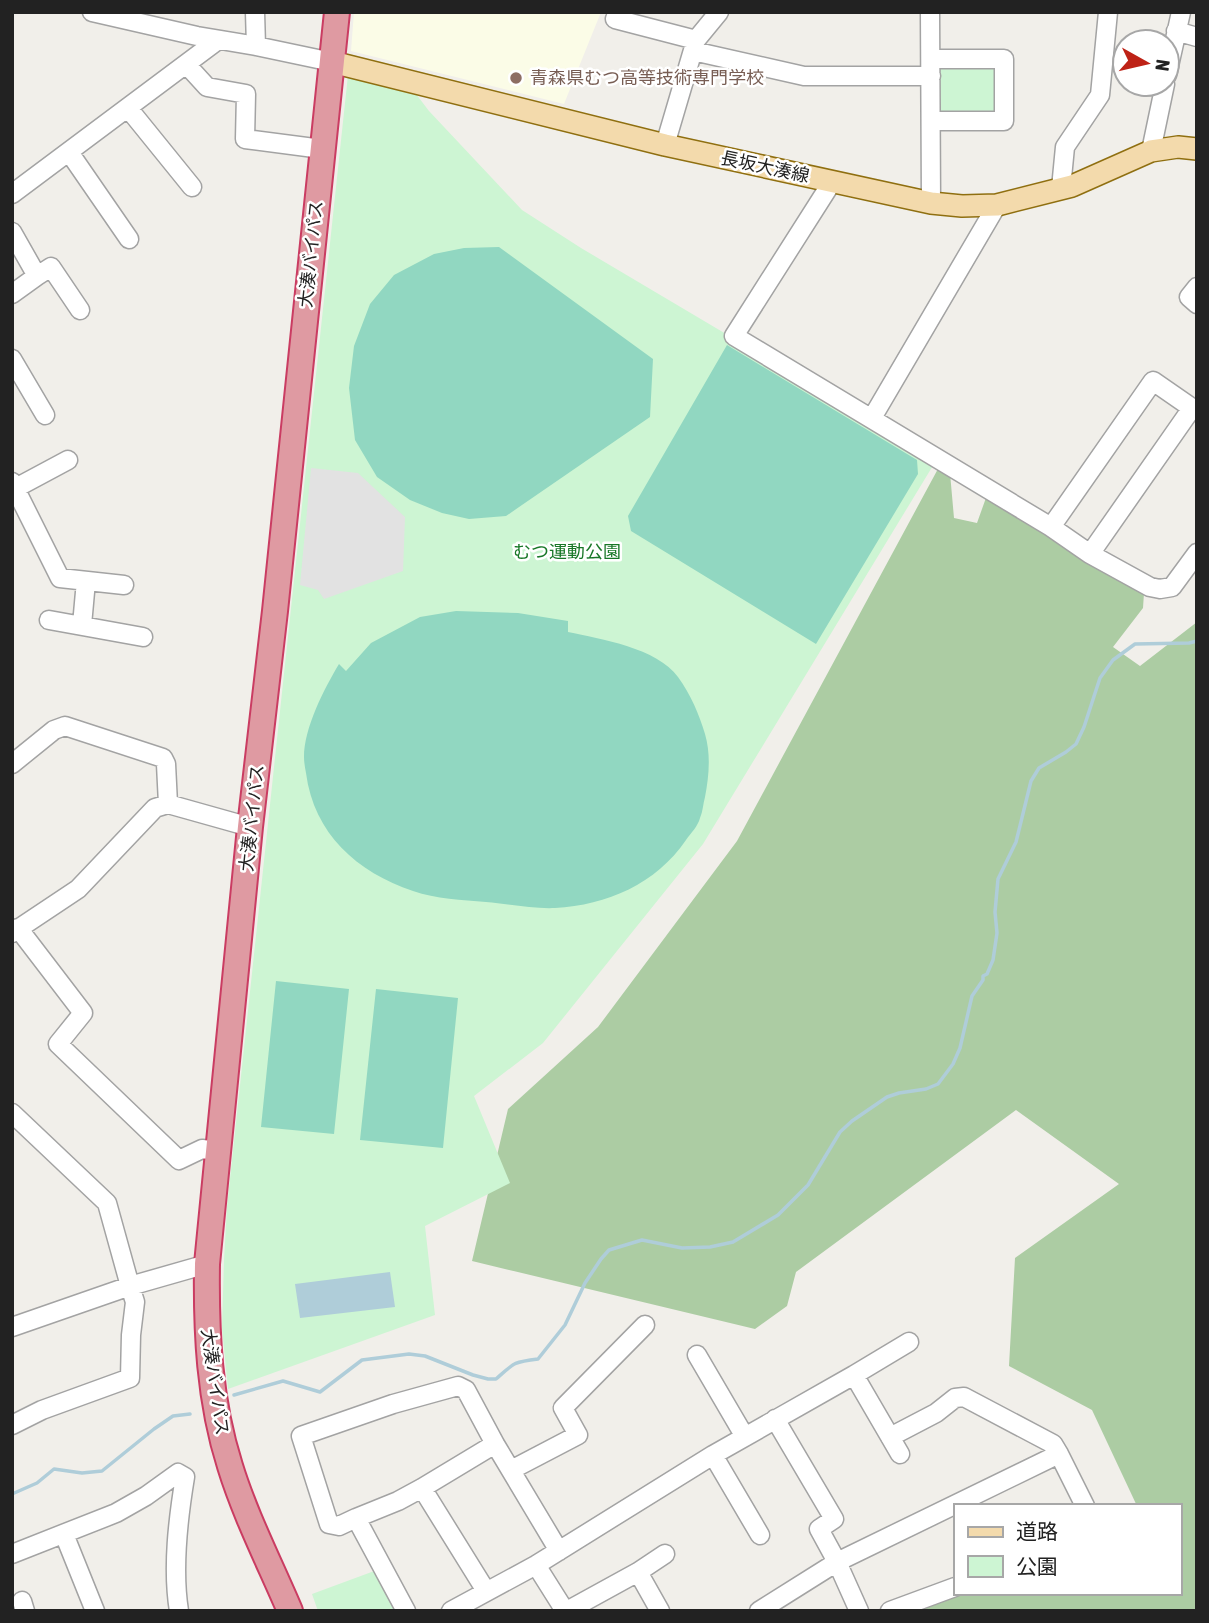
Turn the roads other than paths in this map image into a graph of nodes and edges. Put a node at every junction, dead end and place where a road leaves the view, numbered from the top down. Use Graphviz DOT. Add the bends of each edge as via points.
graph roads {
  1 [pos="92,12"];
  2 [pos="255,12"];
  3 [pos="337,12"];
  4 [pos="719,12"];
  5 [pos="930,12"];
  6 [pos="1108,12"];
  7 [pos="615,19"];
  8 [pos="218,40"];
  9 [pos="694,45"];
  10 [pos="256,46"];
  11 [pos="332,62"];
  12 [pos="186,64"];
  13 [pos="931,68"];
  14 [pos="1162,98"];
  15 [pos="128,108"];
  16 [pos="931,121"];
  17 [pos="665,145"];
  18 [pos="322,149"];
  19 [pos="1197,149"];
  20 [pos="1151,151"];
  21 [pos="69,152"];
  22 [pos="832,182"];
  23 [pos="192,187"];
  24 [pos="1061,188"];
  25 [pos="12,194"];
  26 [pos="931,203"];
  27 [pos="997,205"];
  28 [pos="12,232"];
  29 [pos="129,239"];
  30 [pos="37,276"];
  31 [pos="1197,287"];
  32 [pos="12,294"];
  33 [pos="1197,303"];
  34 [pos="80,310"];
  35 [pos="12,359"];
  36 [pos="44,415"];
  37 [pos="872,418"];
  38 [pos="68,460"];
  39 [pos="13,487"];
  40 [pos="1051,527"];
  41 [pos="1197,553"];
  42 [pos="1090,554"];
  43 [pos="86,581"];
  44 [pos="124,585"];
  45 [pos="48,620"];
  46 [pos="82,625"];
  47 [pos="144,637"];
  48 [pos="12,764"];
  49 [pos="168,804"];
  50 [pos="250,827"];
  51 [pos="15,930"];
  52 [pos="12,1113"];
  53 [pos="218,1151"];
  54 [pos="207,1264"];
  55 [pos="130,1286"];
  56 [pos="645,1325"];
  57 [pos="12,1327"];
  58 [pos="909,1342"];
  59 [pos="697,1355"];
  60 [pos="854,1375"];
  61 [pos="775,1419"];
  62 [pos="12,1425"];
  63 [pos="745,1437"];
  64 [pos="890,1437"];
  65 [pos="495,1444"];
  66 [pos="900,1454"];
  67 [pos="1059,1454"];
  68 [pos="713,1455"];
  69 [pos="511,1470"];
  70 [pos="422,1488"];
  71 [pos="957,1504"];
  72 [pos="1085,1504"];
  73 [pos="954,1506"];
  74 [pos="356,1518"];
  75 [pos="64,1534"];
  76 [pos="760,1535"];
  77 [pos="559,1551"];
  78 [pos="12,1554"];
  79 [pos="665,1554"];
  80 [pos="837,1563"];
  81 [pos="536,1565"];
  82 [pos="638,1572"];
  83 [pos="954,1587"];
  84 [pos="486,1591"];
  85 [pos="95,1611"];
  86 [pos="179,1611"];
  87 [pos="290,1611"];
  88 [pos="406,1611"];
  89 [pos="451,1611"];
  90 [pos="566,1611"];
  91 [pos="660,1611"];
  92 [pos="759,1611"];
  93 [pos="859,1611"];
  94 [pos="890,1611"];
  1 -- 8 [label="street"];
  2 -- 10 [label="street"];
  3 -- 11 [label="highway, 大湊バイパス"];
  4 -- 9 [label="street"];
  5 -- 13 [label="street"];
  6 -- 24 [label="street" via="1100,95 1065,148"];
  7 -- 9 [label="street"];
  8 -- 10 [label="street"];
  8 -- 12 [label="street"];
  9 -- 13 [label="street" via="804,76"];
  9 -- 17 [label="street"];
  10 -- 11 [label="street"];
  11 -- 17 [label="main road, 長坂大湊線"];
  11 -- 18 [label="highway, 大湊バイパス"];
  12 -- 15 [label="street"];
  12 -- 18 [label="street" via="207,87 246,94 245,139"];
  13 -- 16 [label="street"];
  13 -- 16 [label="street" via="1004,58 1004,121"];
  14 -- 20 [label="street"];
  15 -- 21 [label="street"];
  15 -- 23 [label="street"];
  16 -- 26 [label="street"];
  17 -- 22 [label="main road, 長坂大湊線"];
  18 -- 50 [label="highway, 大湊バイパス"];
  19 -- 20 [label="main road, 長坂大湊線"];
  20 -- 24 [label="main road, 長坂大湊線"];
  21 -- 25 [label="street"];
  21 -- 29 [label="street"];
  22 -- 26 [label="main road, 長坂大湊線"];
  22 -- 37 [label="street" via="734,336"];
  24 -- 27 [label="main road, 長坂大湊線"];
  26 -- 27 [label="main road, 長坂大湊線"];
  27 -- 37 [label="street"];
  28 -- 30 [label="street"];
  30 -- 32 [label="street"];
  30 -- 34 [label="street" via="51,267"];
  31 -- 33 [label="street" via="1189,297"];
  35 -- 36 [label="street"];
  37 -- 40 [label="street"];
  38 -- 39 [label="street"];
  39 -- 43 [label="street" via="60,578"];
  40 -- 42 [label="street"];
  40 -- 42 [label="street" via="1153,381 1172,394 1192,408"];
  41 -- 42 [label="street" via="1172,587 1160,589"];
  43 -- 44 [label="street"];
  43 -- 46 [label="street"];
  45 -- 46 [label="street"];
  46 -- 47 [label="street"];
  48 -- 49 [label="street" via="65,726 163,758"];
  49 -- 50 [label="street"];
  49 -- 51 [label="street" via="155,808 78,889"];
  50 -- 53 [label="highway, 大湊バイパス"];
  51 -- 53 [label="street" via="83,1013 58,1044 179,1160 202,1149"];
  52 -- 55 [label="street" via="107,1203"];
  53 -- 54 [label="highway, 大湊バイパス"];
  54 -- 55 [label="street"];
  54 -- 87 [label="highway, 大湊バイパス" via="209,1362 216,1413 230,1467"];
  55 -- 57 [label="street"];
  55 -- 62 [label="street" via="135,1302 130,1378"];
  56 -- 69 [label="street" via="563,1408 578,1435"];
  58 -- 60 [label="street"];
  59 -- 63 [label="street"];
  60 -- 61 [label="street"];
  60 -- 64 [label="street"];
  61 -- 63 [label="street"];
  61 -- 80 [label="street" via="834,1519 819,1529"];
  63 -- 68 [label="street"];
  64 -- 66 [label="street"];
  64 -- 67 [label="street" via="964,1397 1053,1444"];
  65 -- 69 [label="street"];
  65 -- 70 [label="street"];
  65 -- 74 [label="street" via="467,1390 458,1386 301,1436 330,1524"];
  67 -- 71 [label="street"];
  67 -- 72 [label="street"];
  68 -- 76 [label="street"];
  68 -- 77 [label="street"];
  69 -- 77 [label="street"];
  70 -- 74 [label="street"];
  70 -- 84 [label="street"];
  73 -- 80 [label="street"];
  74 -- 88 [label="street"];
  75 -- 78 [label="street"];
  75 -- 85 [label="street"];
  75 -- 86 [label="street" via="116,1513 178,1473 185,1477 176,1561"];
  77 -- 81 [label="street"];
  79 -- 82 [label="street"];
  80 -- 92 [label="street"];
  80 -- 93 [label="street"];
  81 -- 84 [label="street"];
  81 -- 90 [label="street"];
  82 -- 90 [label="street"];
  82 -- 91 [label="street"];
  83 -- 94 [label="street"];
  84 -- 89 [label="street"];
}
